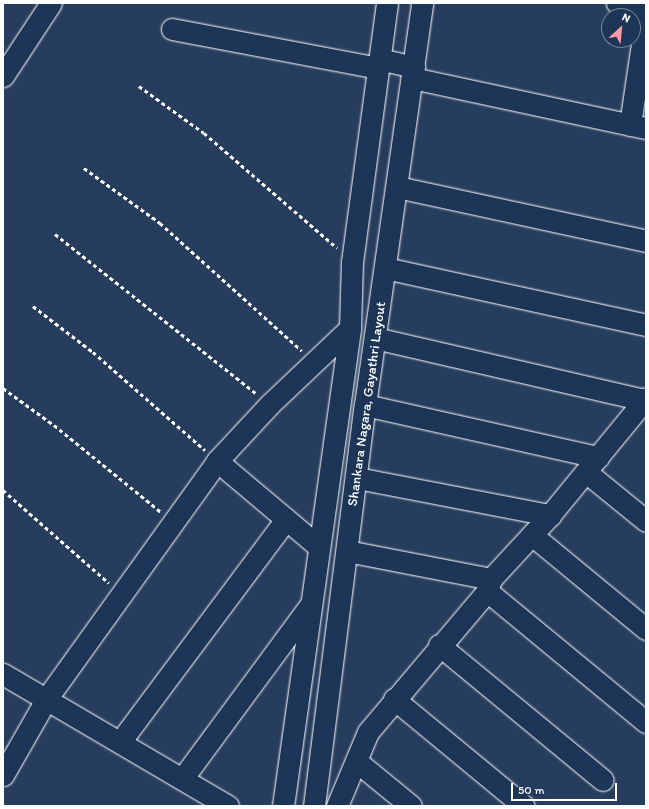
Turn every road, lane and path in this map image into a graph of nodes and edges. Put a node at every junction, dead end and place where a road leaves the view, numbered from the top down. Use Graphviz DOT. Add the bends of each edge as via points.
graph roads {
  1 [pos="52,3"];
  2 [pos="387,3"];
  3 [pos="422,3"];
  4 [pos="617,3"];
  5 [pos="646,10"];
  6 [pos="646,16"];
  7 [pos="172,29"];
  8 [pos="379,64"];
  9 [pos="413,73"];
  10 [pos="3,76"];
  11 [pos="139,86"];
  12 [pos="638,127"];
  13 [pos="84,168"];
  14 [pos="397,187"];
  15 [pos="55,234"];
  16 [pos="646,241"];
  17 [pos="352,262"];
  18 [pos="385,268"];
  19 [pos="33,306"];
  20 [pos="646,325"];
  21 [pos="350,328"];
  22 [pos="375,338"];
  23 [pos="314,362"];
  24 [pos="3,388"];
  25 [pos="645,399"];
  26 [pos="270,404"];
  27 [pos="365,405"];
  28 [pos="217,461"];
  29 [pos="592,464"];
  30 [pos="357,478"];
  31 [pos="3,490"];
  32 [pos="550,515"];
  33 [pos="286,519"];
  34 [pos="646,521"];
  35 [pos="173,522"];
  36 [pos="532,535"];
  37 [pos="319,547"];
  38 [pos="347,551"];
  39 [pos="489,585"];
  40 [pos="122,594"];
  41 [pos="311,605"];
  42 [pos="646,629"];
  43 [pos="439,644"];
  44 [pos="3,674"];
  45 [pos="47,698"];
  46 [pos="394,699"];
  47 [pos="646,722"];
  48 [pos="120,742"];
  49 [pos="356,761"];
  50 [pos="3,775"];
  51 [pos="182,779"];
  52 [pos="603,780"];
  53 [pos="228,806"];
  54 [pos="283,806"];
  55 [pos="314,806"];
  56 [pos="338,806"];
  57 [pos="411,806"];
  58 [pos="524,806"];
  1 -- 10 [label="street"];
  2 -- 8 [label="street"];
  3 -- 9 [label="street, Shankara Nagara, Gayathri Layout"];
  4 -- 5 [label="street"];
  6 -- 12 [label="street"];
  7 -- 8 [label="street"];
  8 -- 9 [label="street"];
  8 -- 17 [label="street"];
  9 -- 12 [label="street"];
  9 -- 14 [label="street, Shankara Nagara, Gayathri Layout"];
  11 -- 17 [label="path" via="204,133"];
  13 -- 23 [label="path" via="160,223"];
  14 -- 16 [label="street"];
  14 -- 18 [label="street, Shankara Nagara, Gayathri Layout"];
  15 -- 26 [label="path"];
  17 -- 21 [label="street"];
  18 -- 20 [label="street"];
  18 -- 22 [label="street, Shankara Nagara, Gayathri Layout"];
  19 -- 28 [label="path" via="93,352"];
  21 -- 23 [label="street"];
  21 -- 37 [label="street"];
  22 -- 25 [label="street"];
  22 -- 27 [label="street, Shankara Nagara, Gayathri Layout"];
  23 -- 26 [label="street"];
  24 -- 35 [label="path" via="54,425"];
  25 -- 29 [label="street"];
  26 -- 28 [label="street"];
  27 -- 29 [label="street"];
  27 -- 30 [label="street, Shankara Nagara, Gayathri Layout"];
  28 -- 33 [label="street"];
  28 -- 35 [label="street"];
  29 -- 32 [label="street"];
  29 -- 34 [label="street"];
  30 -- 32 [label="street"];
  30 -- 38 [label="street, Shankara Nagara, Gayathri Layout"];
  31 -- 40 [label="path"];
  32 -- 36 [label="street"];
  33 -- 37 [label="street"];
  33 -- 48 [label="street"];
  35 -- 40 [label="street"];
  36 -- 39 [label="street"];
  36 -- 42 [label="street"];
  37 -- 41 [label="street"];
  38 -- 39 [label="street"];
  38 -- 55 [label="street, Shankara Nagara, Gayathri Layout"];
  39 -- 43 [label="street"];
  39 -- 47 [label="street"];
  40 -- 45 [label="street"];
  41 -- 51 [label="street"];
  41 -- 54 [label="street"];
  43 -- 46 [label="street"];
  43 -- 52 [label="street"];
  44 -- 45 [label="street"];
  45 -- 48 [label="street"];
  45 -- 50 [label="street"];
  46 -- 49 [label="street" via="368,732"];
  46 -- 58 [label="street"];
  48 -- 51 [label="street"];
  49 -- 56 [label="street"];
  49 -- 57 [label="street"];
  51 -- 53 [label="street"];
}
